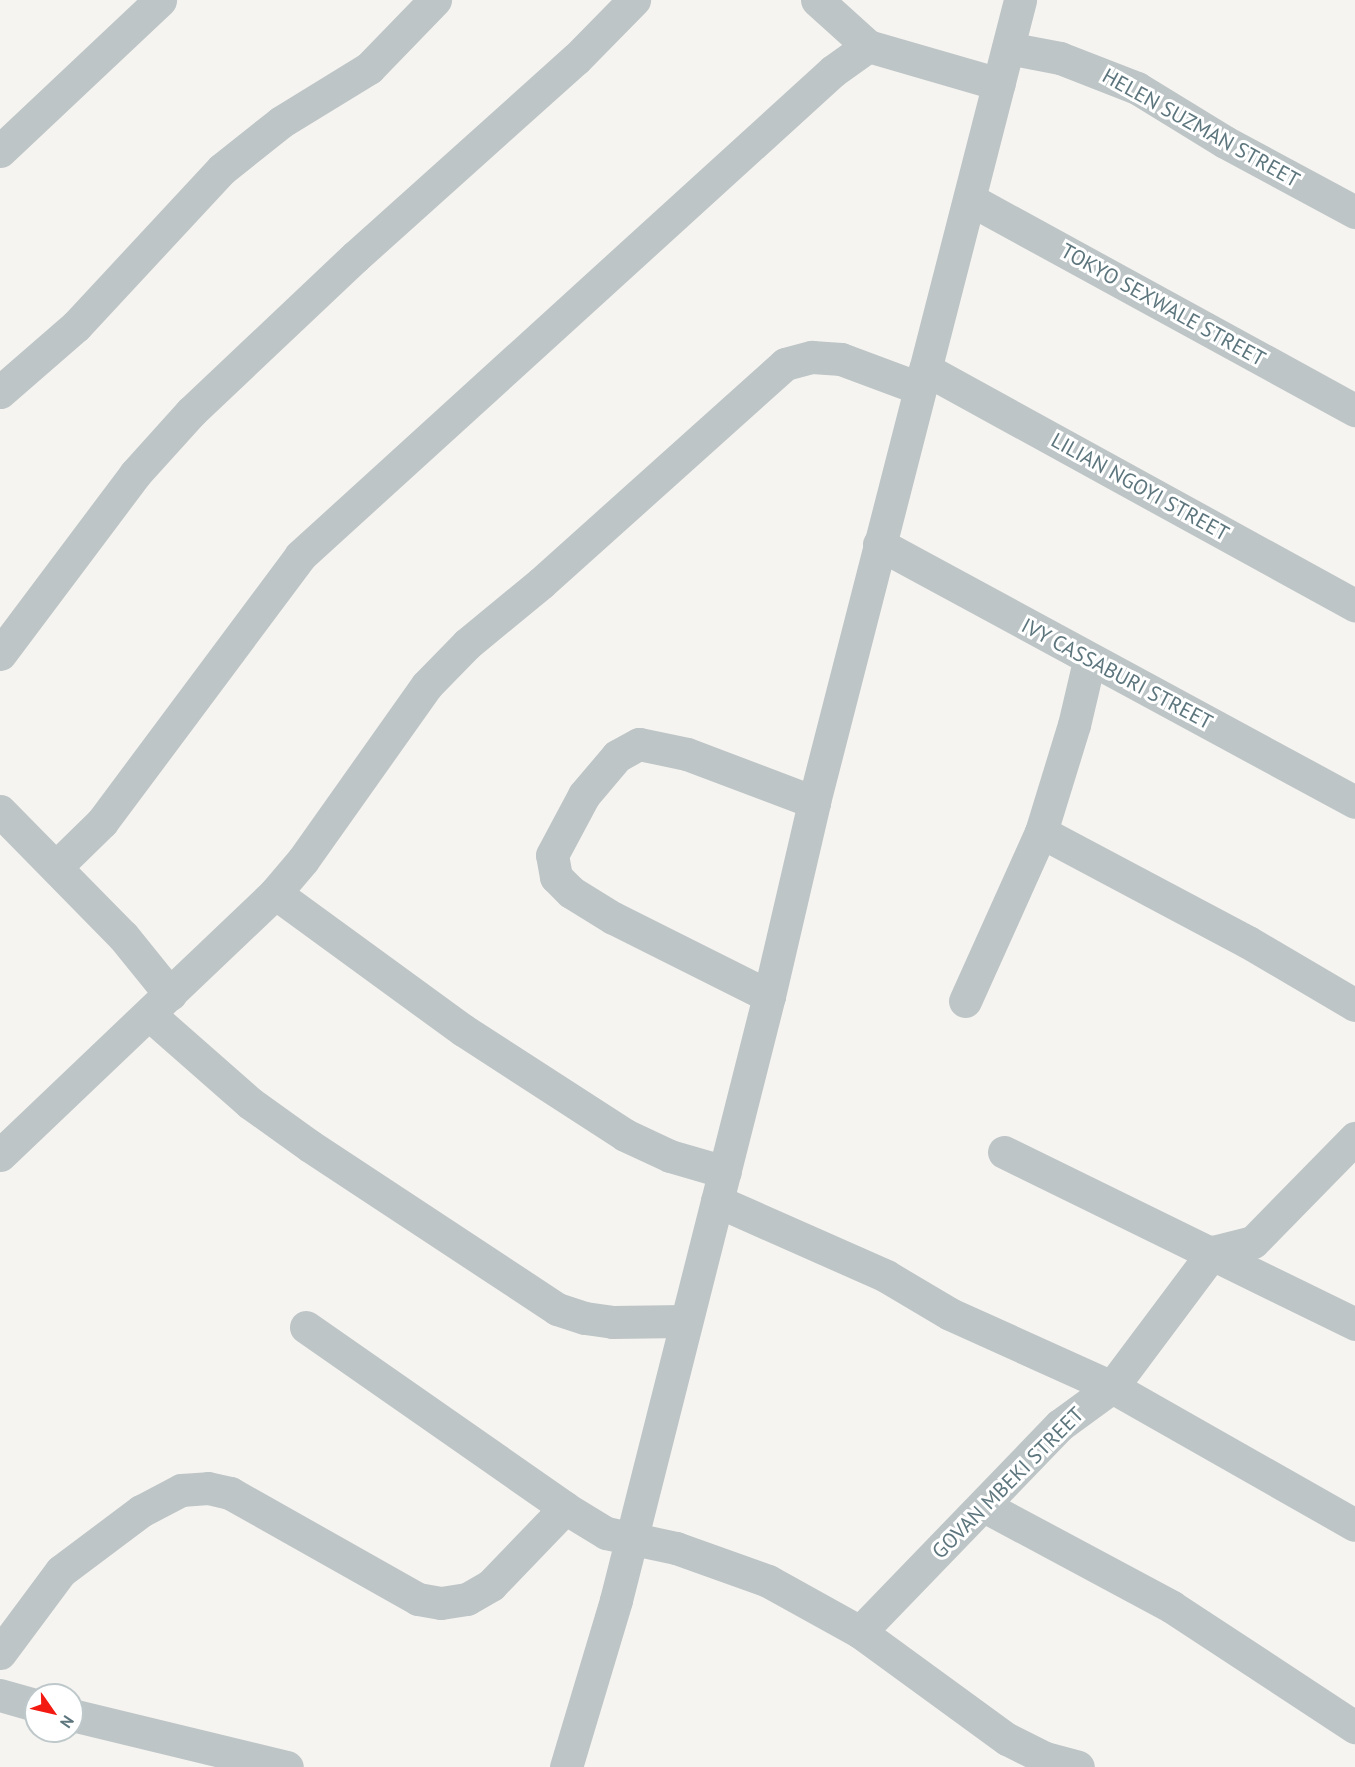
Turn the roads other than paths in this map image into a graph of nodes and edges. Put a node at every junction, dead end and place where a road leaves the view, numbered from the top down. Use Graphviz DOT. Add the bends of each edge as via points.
graph roads {
  1 [pos="160,0"];
  2 [pos="435,0"];
  3 [pos="634,0"];
  4 [pos="817,0"];
  5 [pos="1020,0"];
  6 [pos="868,46"];
  7 [pos="1008,48"];
  8 [pos="999,84"];
  9 [pos="0,150"];
  10 [pos="971,200"];
  11 [pos="1355,212"];
  12 [pos="922,378"];
  13 [pos="0,392"];
  14 [pos="1355,410"];
  15 [pos="879,544"];
  16 [pos="1355,605"];
  17 [pos="0,654"];
  18 [pos="1089,661"];
  19 [pos="814,802"];
  20 [pos="1355,802"];
  21 [pos="0,811"];
  22 [pos="1041,832"];
  23 [pos="57,866"];
  24 [pos="275,893"];
  25 [pos="769,996"];
  26 [pos="965,1001"];
  27 [pos="160,1005"];
  28 [pos="1355,1005"];
  29 [pos="1352,1144"];
  30 [pos="1004,1152"];
  31 [pos="0,1155"];
  32 [pos="721,1186"];
  33 [pos="1213,1252"];
  34 [pos="684,1321"];
  35 [pos="1355,1324"];
  36 [pos="306,1327"];
  37 [pos="1112,1387"];
  38 [pos="984,1506"];
  39 [pos="565,1508"];
  40 [pos="1355,1525"];
  41 [pos="629,1539"];
  42 [pos="860,1632"];
  43 [pos="0,1653"];
  44 [pos="0,1695"];
  45 [pos="24,1702"];
  46 [pos="84,1718"];
  47 [pos="1355,1727"];
  48 [pos="287,1767"];
  49 [pos="566,1767"];
  50 [pos="1077,1767"];
  1 -- 9 [label="street"];
  2 -- 13 [label="street" via="369,68 281,122 222,170 76,326"];
  3 -- 17 [label="street" via="576,59 355,256 192,412 135,474"];
  4 -- 6 [label="street"];
  5 -- 7 [label="street"];
  6 -- 8 [label="street"];
  6 -- 23 [label="street" via="833,70 300,556 102,822"];
  7 -- 8 [label="street"];
  7 -- 11 [label="street, HELEN SUZMAN STREET" via="1060,58 1137,88 1225,142"];
  8 -- 10 [label="street"];
  10 -- 12 [label="street"];
  10 -- 14 [label="street, TOKYO SEXWALE STREET"];
  12 -- 15 [label="street"];
  12 -- 16 [label="street, LILIAN NGOYI STREET"];
  12 -- 24 [label="street, LILIAN NGOYI STREET" via="841,358 812,357 785,364 541,583 467,644 435,677"];
  15 -- 18 [label="street, IVY CASSABURI STREET"];
  15 -- 19 [label="street"];
  18 -- 20 [label="street, IVY CASSABURI STREET"];
  18 -- 22 [label="street"];
  19 -- 25 [label="street"];
  19 -- 25 [label="street" via="687,754 639,744 617,756 584,795 552,855 556,877 571,892 612,918"];
  21 -- 23 [label="street"];
  22 -- 26 [label="street"];
  22 -- 28 [label="street" via="1248,942"];
  23 -- 27 [label="street" via="149,964"];
  24 -- 27 [label="street, LILIAN NGOYI STREET"];
  24 -- 32 [label="street" via="463,1030 625,1135"];
  25 -- 32 [label="street"];
  27 -- 31 [label="street, LILIAN NGOYI STREET"];
  27 -- 34 [label="street" via="226,1083 284,1127 557,1309 612,1322"];
  29 -- 33 [label="street" via="1253,1242"];
  30 -- 33 [label="street"];
  32 -- 34 [label="street"];
  32 -- 37 [label="street" via="950,1314"];
  33 -- 35 [label="street"];
  33 -- 37 [label="street, GOVAN MBEKI STREET"];
  34 -- 41 [label="street"];
  36 -- 39 [label="street"];
  37 -- 38 [label="street, GOVAN MBEKI STREET" via="1060,1425"];
  37 -- 40 [label="street"];
  38 -- 42 [label="street, GOVAN MBEKI STREET"];
  38 -- 47 [label="street" via="1172,1607"];
  39 -- 41 [label="street" via="606,1533"];
  39 -- 43 [label="street" via="491,1586 467,1599 441,1604 418,1599 230,1493 208,1488 181,1490 141,1510 61,1571"];
  41 -- 42 [label="street" via="676,1548 768,1581"];
  41 -- 49 [label="street" via="616,1600"];
  42 -- 50 [label="street" via="1007,1739 1045,1758"];
  44 -- 45 [label="street"];
  46 -- 48 [label="street"];
}
